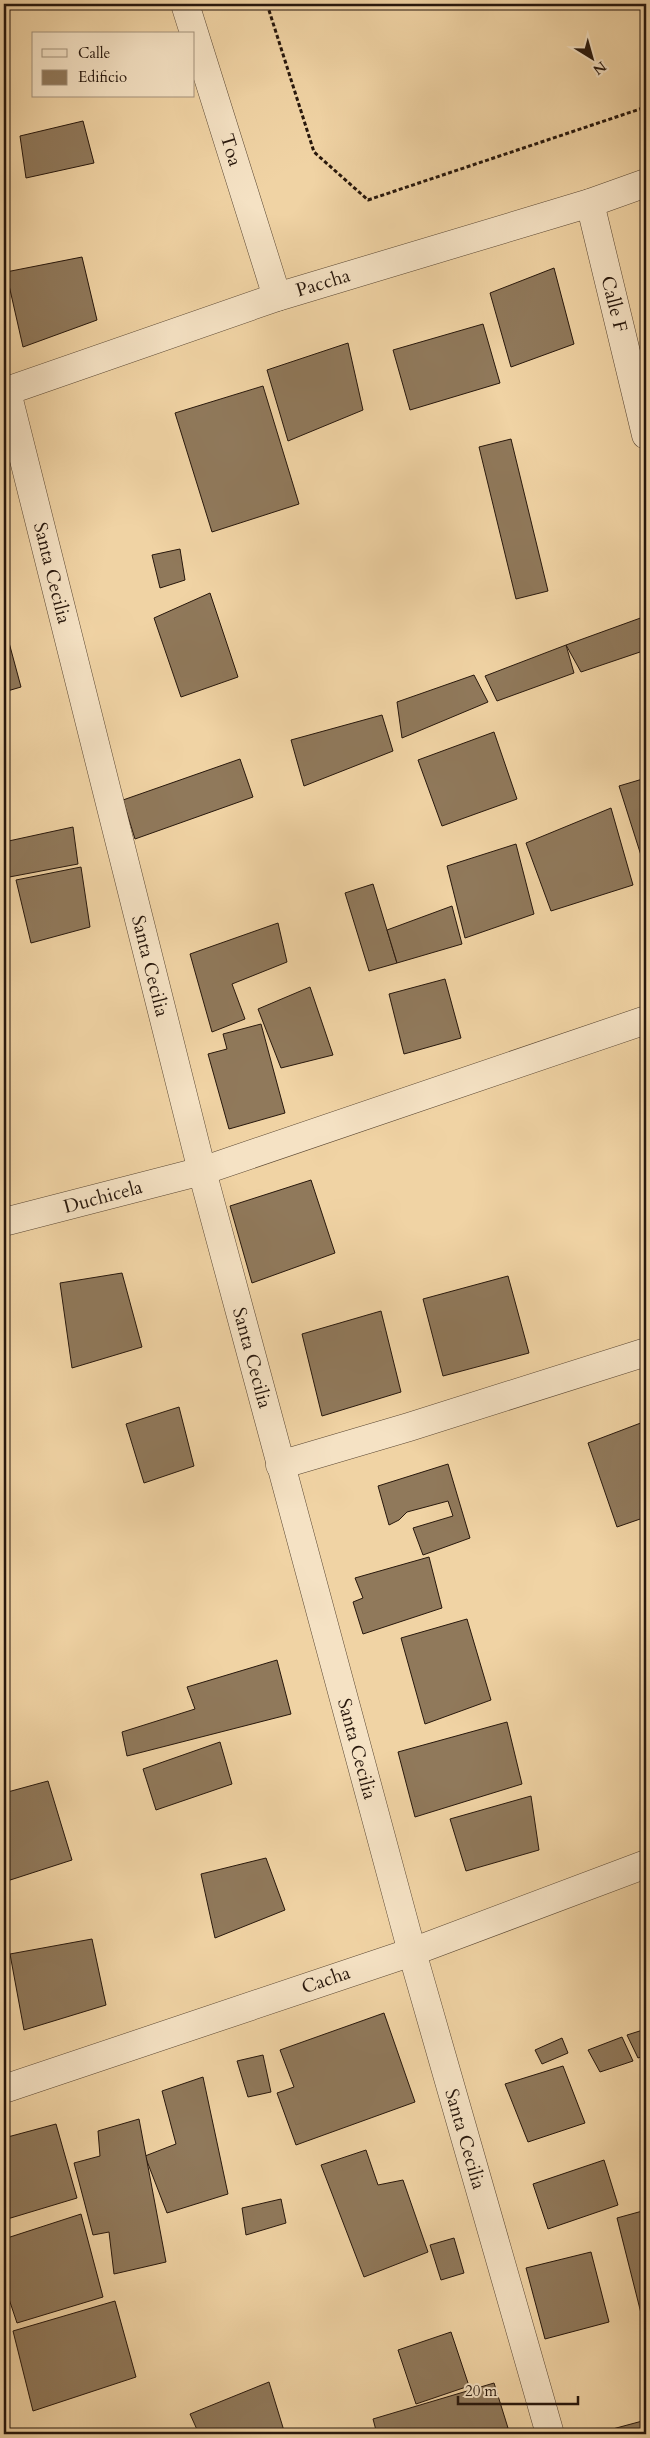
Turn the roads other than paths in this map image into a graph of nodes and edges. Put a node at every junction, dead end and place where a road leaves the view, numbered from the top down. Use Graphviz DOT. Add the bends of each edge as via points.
graph roads {
  1 [pos="185,4"];
  2 [pos="194,32"];
  3 [pos="195,36"];
  4 [pos="646,183"];
  5 [pos="590,203"];
  6 [pos="277,297"];
  7 [pos="5,392"];
  8 [pos="646,434"];
  9 [pos="646,1020"];
  10 [pos="202,1171"];
  11 [pos="4,1222"];
  12 [pos="646,1352"];
  13 [pos="280,1465"];
  14 [pos="646,1864"];
  15 [pos="412,1952"];
  16 [pos="4,2089"];
  17 [pos="550,2434"];
  1 -- 2 [label="street, Toa"];
  3 -- 6 [label="street, Toa"];
  4 -- 5 [label="street, Paccha"];
  5 -- 6 [label="street, Paccha"];
  5 -- 8 [label="street, Calle F"];
  6 -- 7 [label="street, Paccha"];
  7 -- 10 [label="street, Santa Cecilia"];
  9 -- 10 [label="street, Duchicela"];
  10 -- 11 [label="street, Duchicela"];
  10 -- 13 [label="street, Santa Cecilia"];
  12 -- 13 [label="street"];
  13 -- 15 [label="street, Santa Cecilia"];
  14 -- 15 [label="street, Cacha"];
  15 -- 16 [label="street, Cacha"];
  15 -- 17 [label="street, Santa Cecilia"];
}
